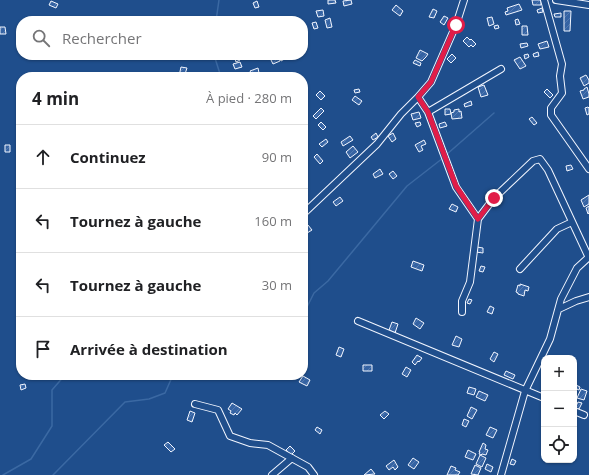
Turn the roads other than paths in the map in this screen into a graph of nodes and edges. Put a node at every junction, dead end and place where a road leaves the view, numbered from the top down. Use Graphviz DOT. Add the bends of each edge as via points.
graph roads {
  1 [pos="464,0"];
  2 [pos="544,0"];
  3 [pos="556,0"];
  4 [pos="589,5"];
  5 [pos="501,69"];
  6 [pos="418,97"];
  7 [pos="428,112"];
  8 [pos="589,169"];
  9 [pos="308,209"];
  10 [pos="478,219"];
  11 [pos="572,222"];
  12 [pos="589,257"];
  13 [pos="520,269"];
  14 [pos="589,297"];
  15 [pos="559,309"];
  16 [pos="462,312"];
  17 [pos="358,321"];
  18 [pos="526,391"];
  19 [pos="541,397"];
  20 [pos="194,404"];
  21 [pos="577,412"];
  22 [pos="584,415"];
  23 [pos="292,458"];
  24 [pos="272,475"];
  25 [pos="314,475"];
  26 [pos="501,475"];
  1 -- 6 [label="street" via="431,82"];
  2 -- 8 [label="street" via="562,64 562,93 551,108 551,115"];
  3 -- 4 [label="street"];
  5 -- 7 [label="street"];
  6 -- 7 [label="street"];
  6 -- 9 [label="street" via="400,114 377,144"];
  7 -- 10 [label="street" via="456,186"];
  10 -- 11 [label="street" via="494,198 533,161 540,159 548,170"];
  10 -- 16 [label="street" via="470,282 462,301"];
  11 -- 12 [label="street"];
  11 -- 13 [label="street" via="557,229"];
  12 -- 15 [label="street" via="577,268"];
  14 -- 15 [label="street"];
  15 -- 18 [label="street" via="550,339"];
  17 -- 18 [label="street"];
  18 -- 19 [label="street"];
  18 -- 26 [label="street"];
  20 -- 23 [label="street" via="218,410 230,436 250,443 268,445"];
  21 -- 22 [label="street"];
  23 -- 24 [label="street"];
  23 -- 25 [label="street" via="308,467"];
}
